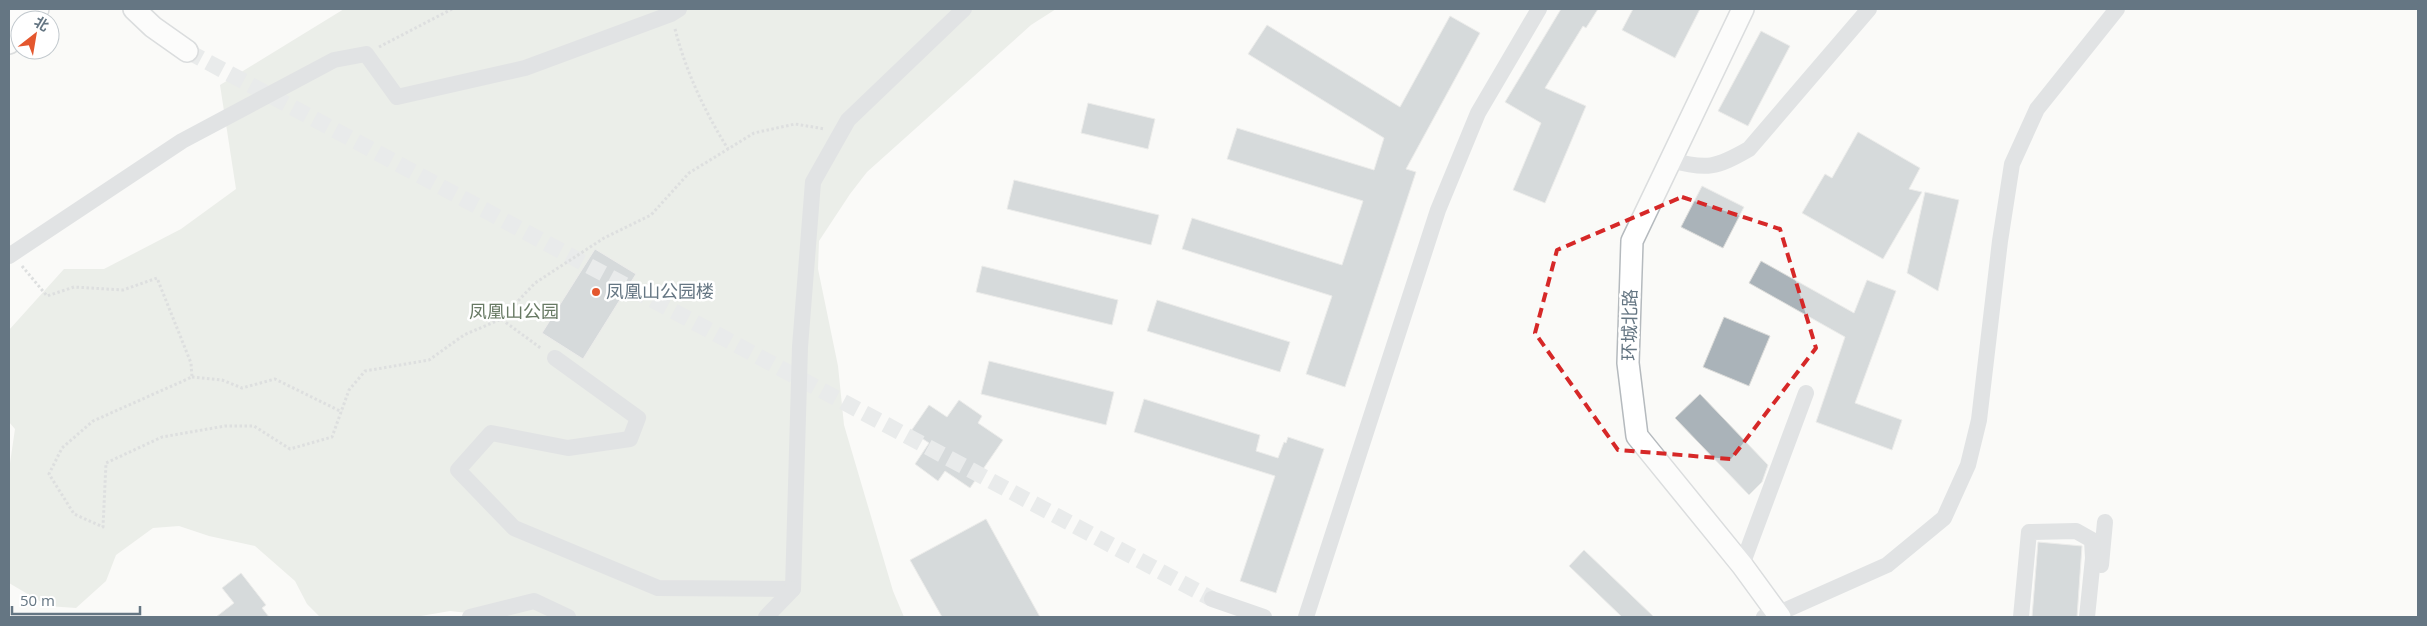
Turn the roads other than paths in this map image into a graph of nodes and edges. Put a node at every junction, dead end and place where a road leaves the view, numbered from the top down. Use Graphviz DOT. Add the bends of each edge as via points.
graph roads {
  1 [pos="15,9"];
  2 [pos="134,9"];
  3 [pos="154,9"];
  4 [pos="964,9"];
  5 [pos="1539,9"];
  6 [pos="1743,9"];
  7 [pos="1869,9"];
  8 [pos="2116,9"];
  9 [pos="675,11"];
  10 [pos="9,16"];
  11 [pos="1670,160"];
  12 [pos="10,255"];
  13 [pos="555,358"];
  14 [pos="1806,393"];
  15 [pos="2105,522"];
  16 [pos="1742,565"];
  17 [pos="793,589"];
  18 [pos="1212,600"];
  19 [pos="1774,616"];
  20 [pos="470,617"];
  21 [pos="568,617"];
  22 [pos="766,617"];
  23 [pos="1264,617"];
  24 [pos="1306,617"];
  25 [pos="2021,617"];
  26 [pos="2087,617"];
  27 [pos="2097,617"];
  1 -- 10 [label="main road"];
  2 -- 3 [label="main road" via="187,51"];
  4 -- 17 [label="street" via="848,120 813,182 800,347"];
  5 -- 24 [label="street" via="1478,113 1438,210"];
  6 -- 11 [label="main road, 环城北路"];
  7 -- 11 [label="street" via="1749,149 1726,162 1700,168"];
  8 -- 19 [label="street" via="2036,109 2012,164 1979,420 1968,466 1944,518 1887,565"];
  9 -- 12 [label="street" via="525,68 398,97 366,54 334,60 182,141"];
  11 -- 16 [label="main road, 环城北路" via="1632,241 1628,364 1637,436"];
  13 -- 17 [label="street" via="638,418 630,438 568,448 491,433 458,470 514,528 658,588"];
  14 -- 16 [label="street"];
  15 -- 27 [label="street"];
  16 -- 19 [label="main road, 环城北路"];
  17 -- 22 [label="street"];
  18 -- 23 [label="street"];
  20 -- 21 [label="street" via="534,601"];
  25 -- 26 [label="street" via="2029,532 2076,531 2092,540"];
}
